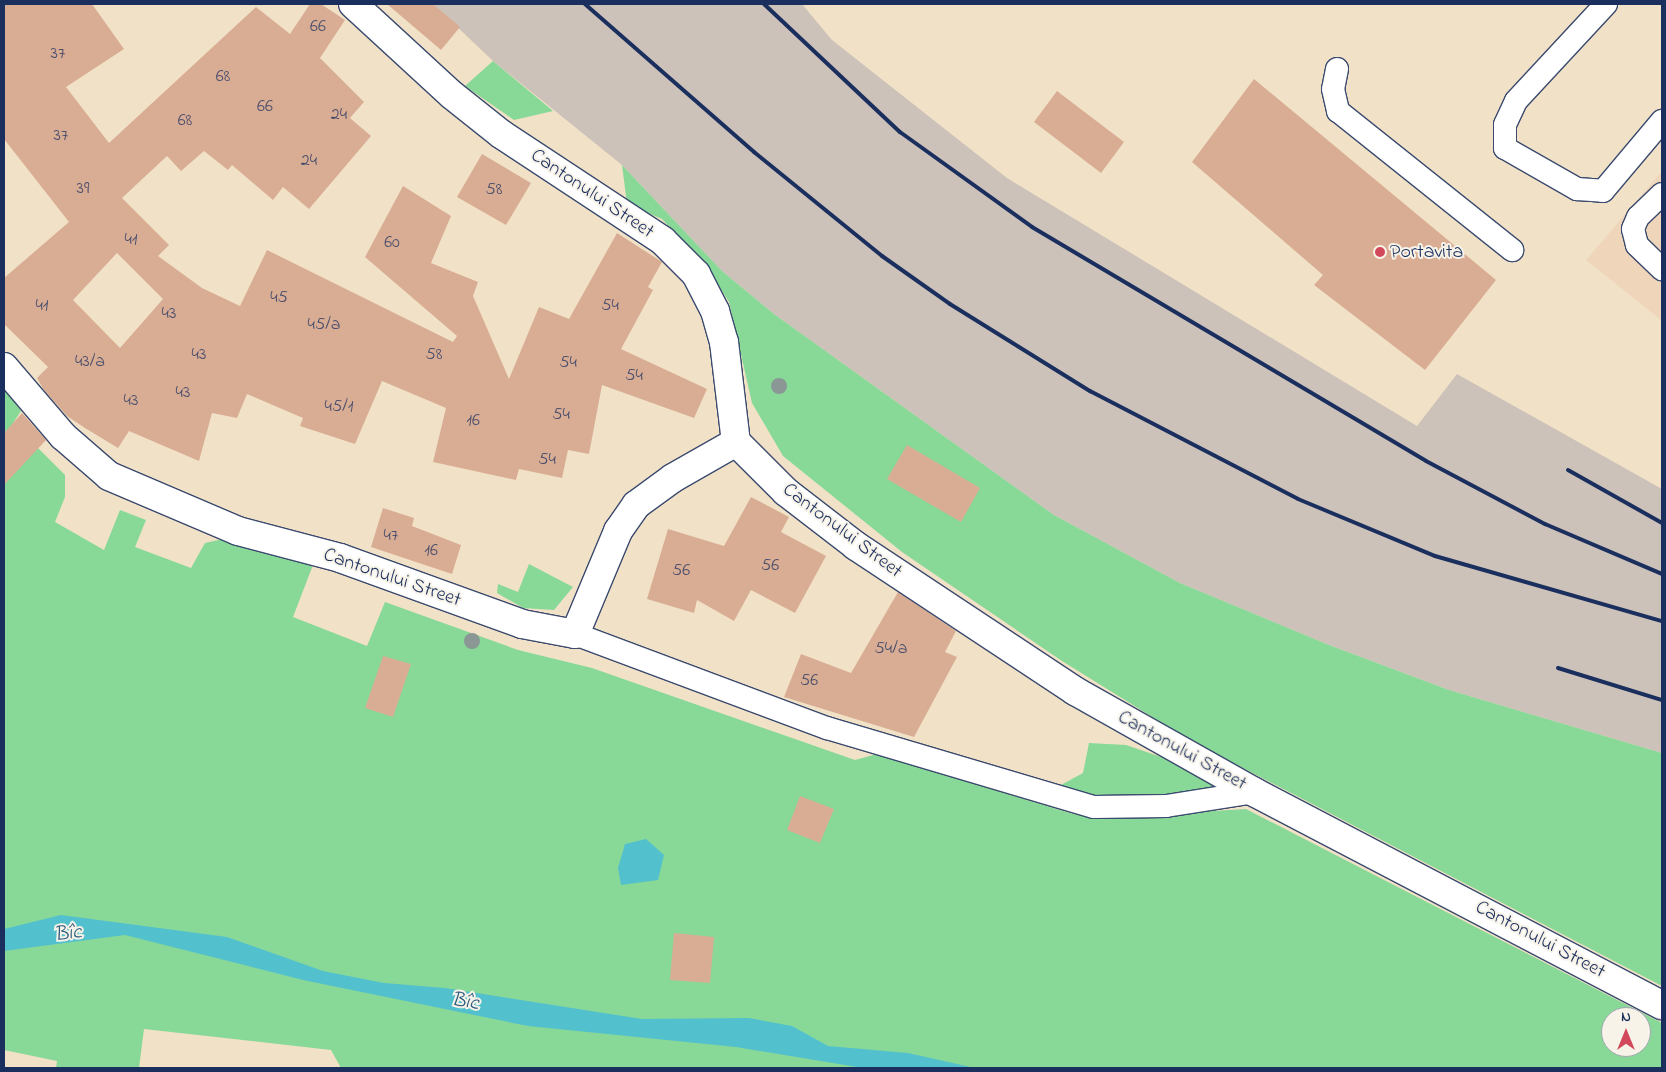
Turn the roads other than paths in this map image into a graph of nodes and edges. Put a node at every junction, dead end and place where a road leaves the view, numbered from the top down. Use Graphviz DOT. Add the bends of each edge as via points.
graph roads {
  1 [pos="352,4"];
  2 [pos="1606,4"];
  3 [pos="1337,69"];
  4 [pos="1662,121"];
  5 [pos="1662,194"];
  6 [pos="1512,250"];
  7 [pos="1662,269"];
  8 [pos="4,366"];
  9 [pos="736,442"];
  10 [pos="574,634"];
  11 [pos="1254,792"];
  12 [pos="1662,1005"];
  1 -- 9 [label="street, Cantonului Street" via="452,95 501,134 663,241 696,274 715,311 724,342"];
  2 -- 4 [label="lane" via="1516,101 1506,125 1506,148 1577,189 1603,191"];
  3 -- 6 [label="lane" via="1333,89 1338,111"];
  5 -- 7 [label="lane" via="1638,217 1633,229 1637,245"];
  8 -- 10 [label="street, Cantonului Street" via="63,436 109,476 238,531 340,558 522,624"];
  9 -- 10 [label="street" via="673,478 636,505 614,539"];
  9 -- 11 [label="street, Cantonului Street" via="786,492 856,546 1075,691"];
  10 -- 11 [label="lane" via="827,728 1094,807 1166,806"];
  11 -- 12 [label="street, Cantonului Street"];
}
